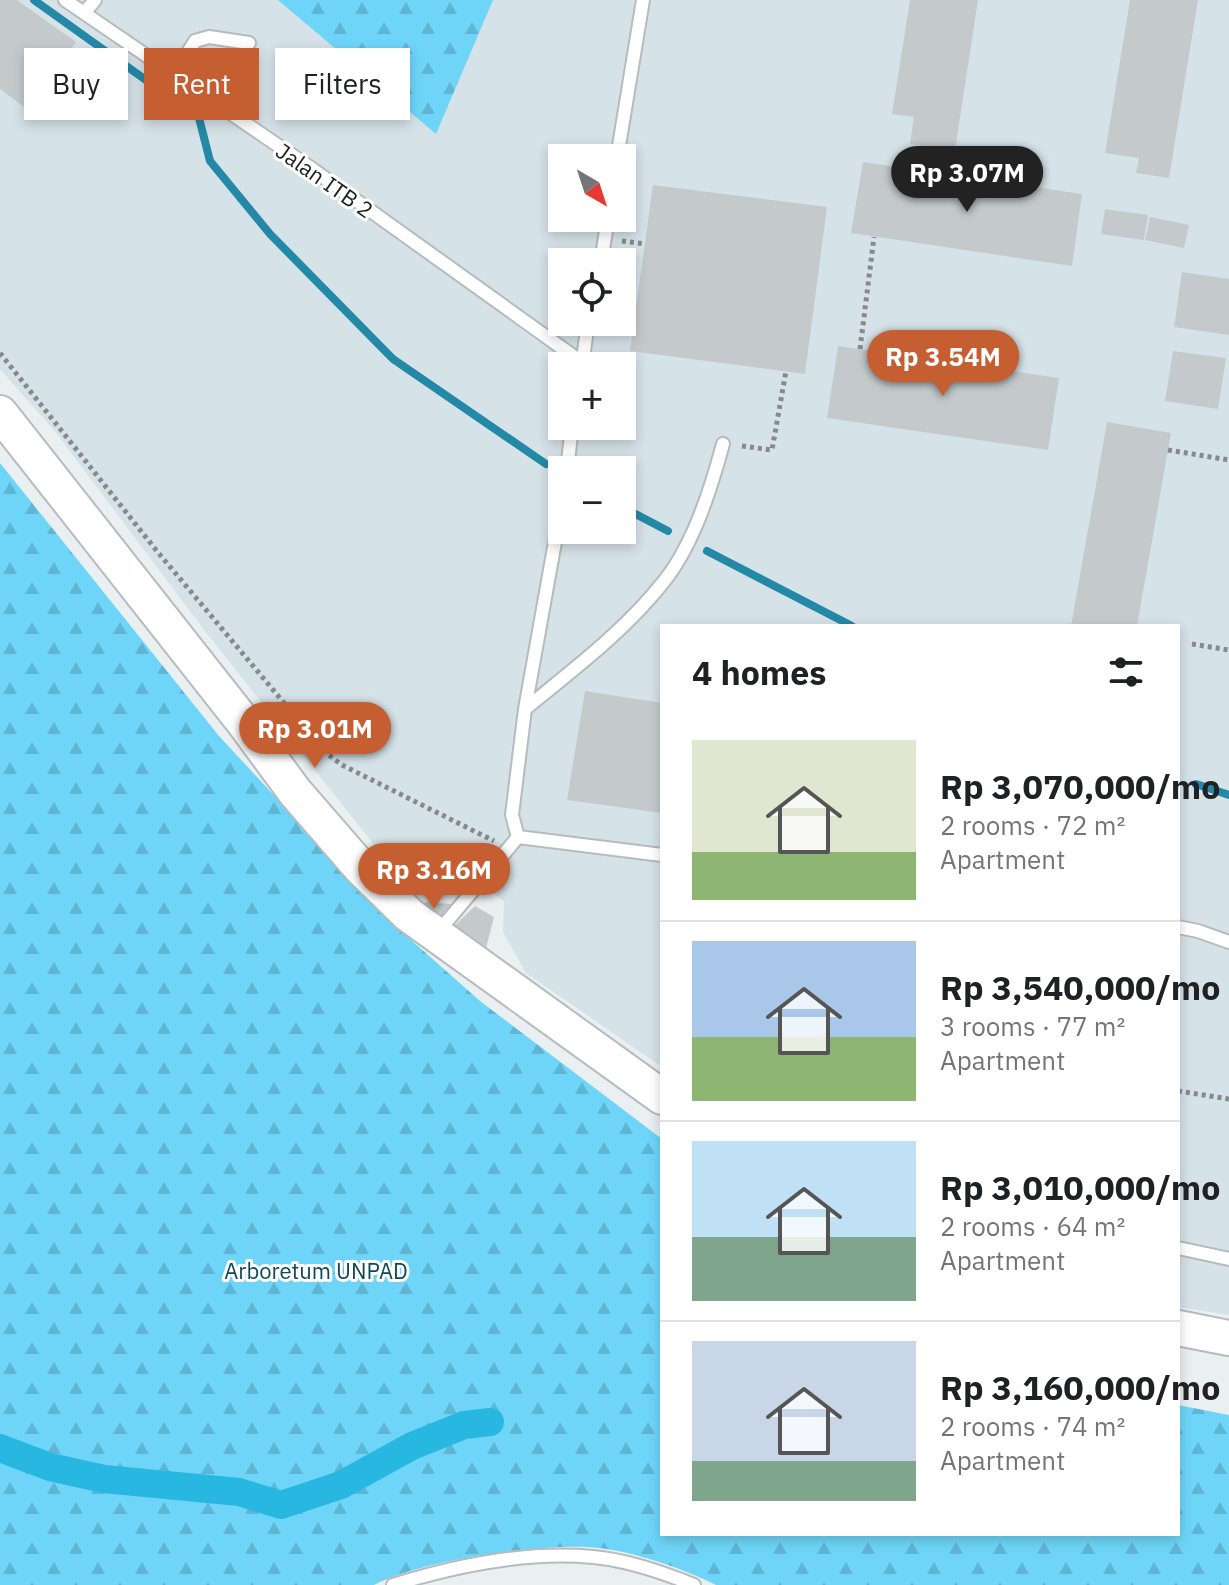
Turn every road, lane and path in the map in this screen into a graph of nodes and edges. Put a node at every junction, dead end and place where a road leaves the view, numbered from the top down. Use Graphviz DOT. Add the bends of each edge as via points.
graph roads {
  1 [pos="65,0"];
  2 [pos="95,0"];
  3 [pos="643,0"];
  4 [pos="84,13"];
  5 [pos="249,43"];
  6 [pos="191,48"];
  7 [pos="144,54"];
  8 [pos="240,120"];
  9 [pos="619,144"];
  10 [pos="874,237"];
  11 [pos="860,349"];
  12 [pos="566,352"];
  13 [pos="0,353"];
  14 [pos="786,371"];
  15 [pos="0,413"];
  16 [pos="723,444"];
  17 [pos="1168,450"];
  18 [pos="1229,460"];
  19 [pos="555,544"];
  20 [pos="1192,644"];
  21 [pos="1229,650"];
  22 [pos="525,709"];
  23 [pos="518,837"];
  24 [pos="509,849"];
  25 [pos="660,855"];
  26 [pos="1180,927"];
  27 [pos="436,934"];
  28 [pos="1229,942"];
  29 [pos="1180,1091"];
  30 [pos="660,1096"];
  31 [pos="1229,1099"];
  32 [pos="1180,1248"];
  33 [pos="1229,1259"];
  34 [pos="1180,1328"];
  35 [pos="1229,1338"];
  36 [pos="393,1585"];
  37 [pos="694,1585"];
  1 -- 4 [label="lane, Jalan ITB 2"];
  2 -- 4 [label="lane"];
  3 -- 9 [label="lane"];
  4 -- 7 [label="lane, Jalan ITB 2"];
  5 -- 6 [label="lane" via="209,37"];
  8 -- 12 [label="lane, Jalan ITB 2"];
  10 -- 11 [label="path"];
  13 -- 24 [label="path" via="326,753"];
  14 -- 16 [label="path" via="772,450"];
  15 -- 27 [label="main road" via="327,830 409,915"];
  16 -- 22 [label="lane" via="711,488 666,579 617,632"];
  17 -- 18 [label="path"];
  19 -- 22 [label="lane"];
  20 -- 21 [label="path"];
  22 -- 23 [label="lane" via="512,815"];
  23 -- 24 [label="lane"];
  23 -- 25 [label="lane"];
  24 -- 27 [label="lane"];
  26 -- 28 [label="lane"];
  27 -- 30 [label="main road"];
  29 -- 31 [label="path"];
  32 -- 33 [label="lane"];
  34 -- 35 [label="main road"];
  36 -- 37 [label="lane" via="459,1567 536,1556 594,1557 651,1568"];
}
